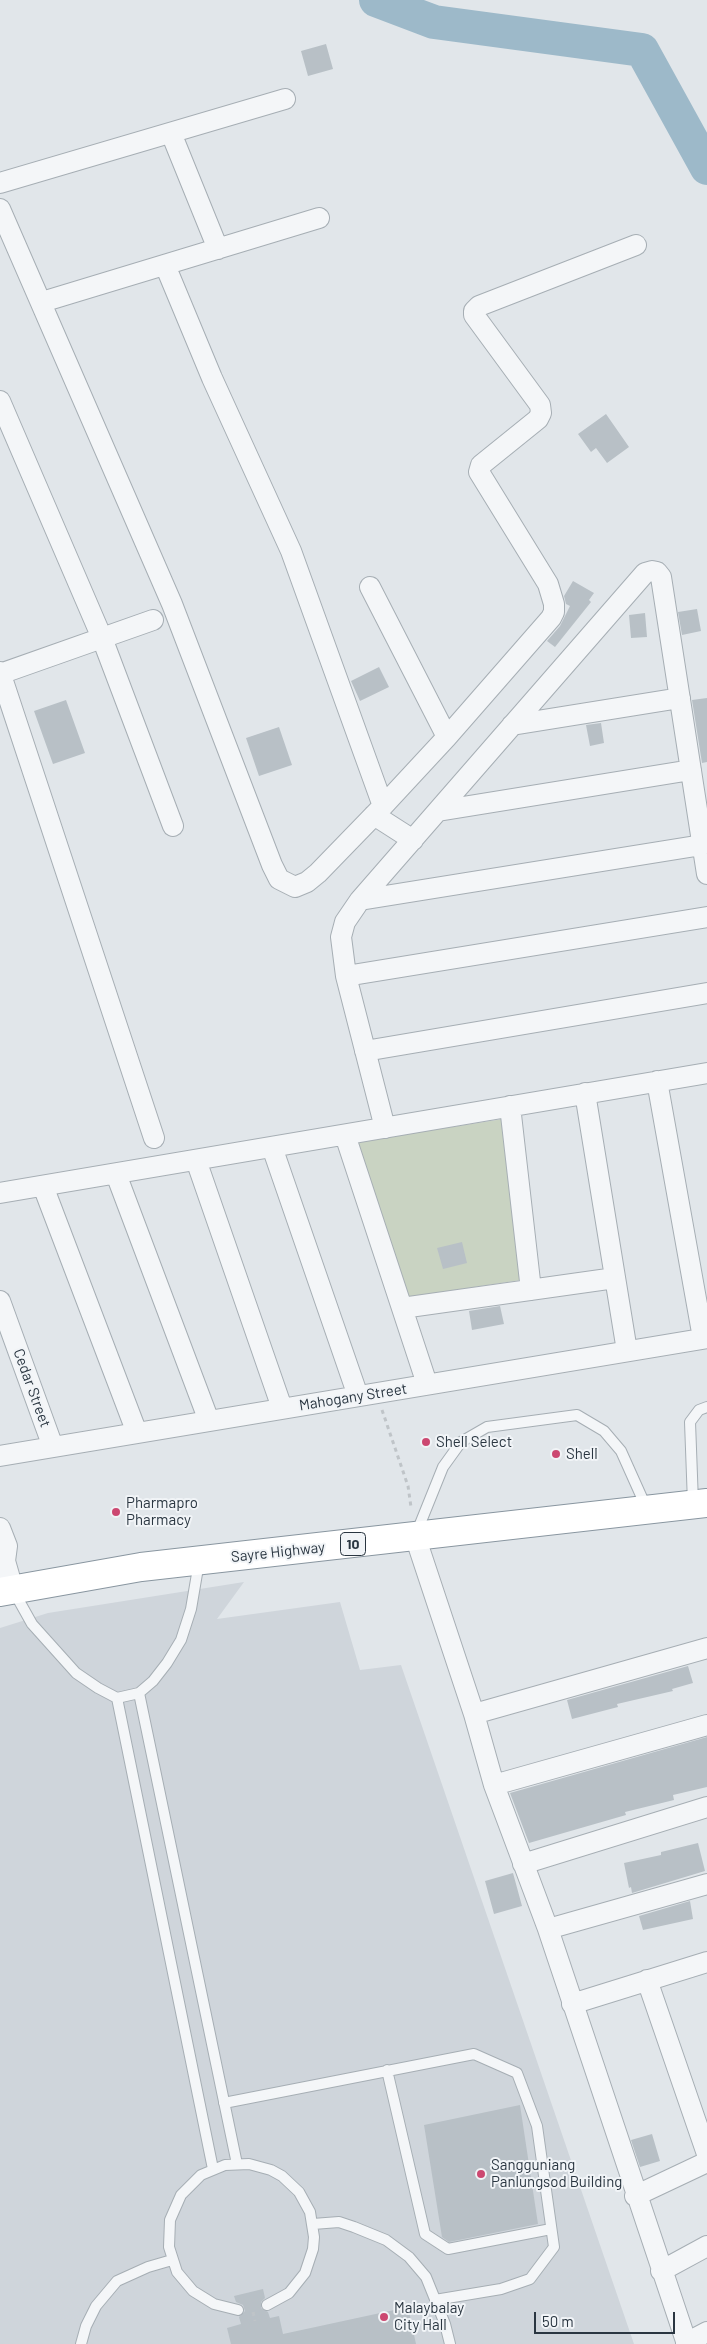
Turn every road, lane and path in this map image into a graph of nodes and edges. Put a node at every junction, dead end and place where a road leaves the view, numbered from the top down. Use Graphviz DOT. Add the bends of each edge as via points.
graph roads {
  1 [pos="285,99"];
  2 [pos="171,133"];
  3 [pos="0,183"];
  4 [pos="0,209"];
  5 [pos="319,218"];
  6 [pos="636,245"];
  7 [pos="218,249"];
  8 [pos="165,265"];
  9 [pos="42,302"];
  10 [pos="0,401"];
  11 [pos="370,587"];
  12 [pos="153,620"];
  13 [pos="102,638"];
  14 [pos="0,673"];
  15 [pos="680,698"];
  16 [pos="512,725"];
  17 [pos="447,737"];
  18 [pos="691,770"];
  19 [pos="378,810"];
  20 [pos="438,811"];
  21 [pos="172,826"];
  22 [pos="413,840"];
  23 [pos="702,845"];
  24 [pos="707,874"];
  25 [pos="360,900"];
  26 [pos="707,917"];
  27 [pos="346,976"];
  28 [pos="707,993"];
  29 [pos="365,1051"];
  30 [pos="707,1073"];
  31 [pos="657,1081"];
  32 [pos="585,1094"];
  33 [pos="510,1106"];
  34 [pos="385,1128"];
  35 [pos="345,1134"];
  36 [pos="154,1138"];
  37 [pos="272,1147"];
  38 [pos="196,1160"];
  39 [pos="116,1174"];
  40 [pos="42,1186"];
  41 [pos="0,1193"];
  42 [pos="615,1278"];
  43 [pos="531,1290"];
  44 [pos="0,1301"];
  45 [pos="402,1308"];
  46 [pos="705,1338"];
  47 [pos="627,1351"];
  48 [pos="427,1384"];
  49 [pos="367,1394"];
  50 [pos="707,1407"];
  51 [pos="282,1408"];
  52 [pos="209,1421"];
  53 [pos="137,1433"];
  54 [pos="53,1447"];
  55 [pos="0,1456"];
  56 [pos="700,1503"];
  57 [pos="648,1510"];
  58 [pos="0,1528"];
  59 [pos="415,1536"];
  60 [pos="3,1558"];
  61 [pos="199,1560"];
  62 [pos="6,1591"];
  63 [pos="707,1648"];
  64 [pos="139,1693"];
  65 [pos="117,1698"];
  66 [pos="474,1714"];
  67 [pos="707,1725"];
  68 [pos="494,1785"];
  69 [pos="707,1807"];
  70 [pos="523,1864"];
  71 [pos="707,1884"];
  72 [pos="548,1929"];
  73 [pos="707,1962"];
  74 [pos="647,1980"];
  75 [pos="572,2004"];
  76 [pos="386,2070"];
  77 [pos="224,2103"];
  78 [pos="707,2154"];
  79 [pos="707,2162"];
  80 [pos="237,2164"];
  81 [pos="213,2169"];
  82 [pos="635,2196"];
  83 [pos="313,2224"];
  84 [pos="551,2229"];
  85 [pos="707,2246"];
  86 [pos="172,2260"];
  87 [pos="661,2271"];
  88 [pos="435,2300"];
  89 [pos="267,2306"];
  90 [pos="252,2309"];
  91 [pos="238,2310"];
  92 [pos="255,2321"];
  93 [pos="707,2332"];
  94 [pos="80,2344"];
  95 [pos="450,2344"];
  96 [pos="687,2344"];
  1 -- 2 [label="street"];
  2 -- 3 [label="street"];
  2 -- 7 [label="street"];
  4 -- 9 [label="street"];
  5 -- 7 [label="street"];
  6 -- 17 [label="street" via="479,306 474,311 540,405 538,419 481,465 480,472 548,584 554,604 551,618"];
  7 -- 8 [label="street"];
  8 -- 9 [label="street"];
  8 -- 19 [label="street" via="212,378 291,551"];
  9 -- 19 [label="street" via="172,604 278,878 295,887 307,882"];
  10 -- 13 [label="street"];
  11 -- 17 [label="street"];
  12 -- 13 [label="street"];
  13 -- 14 [label="street"];
  13 -- 21 [label="street"];
  14 -- 36 [label="street"];
  15 -- 16 [label="street"];
  15 -- 16 [label="street" via="661,578 652,570 645,573"];
  15 -- 18 [label="street"];
  16 -- 20 [label="street"];
  17 -- 19 [label="street"];
  18 -- 20 [label="street"];
  18 -- 23 [label="street"];
  19 -- 22 [label="street"];
  20 -- 22 [label="street"];
  22 -- 25 [label="street"];
  23 -- 24 [label="street"];
  23 -- 25 [label="street"];
  25 -- 27 [label="street" via="345,922 341,937"];
  26 -- 27 [label="street"];
  27 -- 29 [label="street"];
  28 -- 29 [label="street"];
  29 -- 34 [label="street"];
  30 -- 31 [label="street"];
  31 -- 32 [label="street"];
  31 -- 46 [label="street"];
  32 -- 33 [label="street"];
  32 -- 42 [label="street"];
  33 -- 34 [label="street"];
  33 -- 43 [label="street"];
  34 -- 35 [label="street"];
  35 -- 37 [label="street"];
  35 -- 45 [label="street"];
  37 -- 38 [label="street"];
  37 -- 49 [label="street"];
  38 -- 39 [label="street"];
  38 -- 51 [label="street"];
  39 -- 40 [label="street"];
  39 -- 52 [label="street"];
  40 -- 41 [label="street"];
  40 -- 53 [label="street"];
  42 -- 43 [label="street"];
  42 -- 47 [label="street"];
  43 -- 45 [label="street"];
  44 -- 54 [label="street, Cedar Street"];
  45 -- 48 [label="street"];
  46 -- 47 [label="street, Mahogany Street"];
  47 -- 48 [label="street, Mahogany Street"];
  48 -- 49 [label="street, Mahogany Street"];
  49 -- 51 [label="street, Mahogany Street"];
  49 -- 59 [label="path" via="408,1486"];
  50 -- 56 [label="lane" via="699,1410 690,1422"];
  51 -- 52 [label="street, Mahogany Street"];
  52 -- 53 [label="street, Mahogany Street"];
  53 -- 54 [label="street, Mahogany Street"];
  54 -- 55 [label="street, Mahogany Street"];
  56 -- 57 [label="highway, Sayre Highway / 10"];
  57 -- 59 [label="highway, Sayre Highway / 10"];
  57 -- 59 [label="lane" via="621,1451 604,1431 577,1415 488,1427 461,1442 443,1466"];
  58 -- 60 [label="street" via="6,1546"];
  59 -- 61 [label="highway, Sayre Highway / 10"];
  59 -- 66 [label="street"];
  60 -- 62 [label="street"];
  61 -- 62 [label="highway, Sayre Highway / 10"];
  61 -- 64 [label="lane" via="191,1608 181,1640 153,1681"];
  62 -- 65 [label="lane" via="76,1673"];
  63 -- 66 [label="street"];
  64 -- 65 [label="lane"];
  64 -- 77 [label="lane"];
  65 -- 81 [label="lane"];
  66 -- 68 [label="street"];
  67 -- 68 [label="street"];
  68 -- 70 [label="street"];
  69 -- 70 [label="street"];
  70 -- 72 [label="street"];
  71 -- 72 [label="street"];
  72 -- 75 [label="street"];
  73 -- 74 [label="street"];
  74 -- 75 [label="street"];
  74 -- 78 [label="street"];
  75 -- 82 [label="street"];
  76 -- 77 [label="lane"];
  76 -- 84 [label="lane" via="474,2054 517,2073 537,2126"];
  76 -- 84 [label="lane" via="425,2234 448,2249"];
  77 -- 80 [label="lane"];
  79 -- 82 [label="street"];
  80 -- 81 [label="lane"];
  80 -- 83 [label="lane" via="260,2166 291,2183 306,2202"];
  81 -- 86 [label="lane" via="190,2184 175,2207 168,2233"];
  82 -- 87 [label="street"];
  83 -- 88 [label="lane" via="339,2222 386,2240 409,2256 426,2277"];
  83 -- 89 [label="lane" via="313,2249 305,2273 288,2293"];
  84 -- 88 [label="lane" via="554,2247 530,2279"];
  85 -- 87 [label="street"];
  86 -- 91 [label="lane" via="184,2282 202,2299"];
  86 -- 94 [label="lane" via="117,2281 96,2306"];
  87 -- 96 [label="street"];
  88 -- 95 [label="lane"];
  90 -- 92 [label="path"];
  93 -- 96 [label="street"];
}
